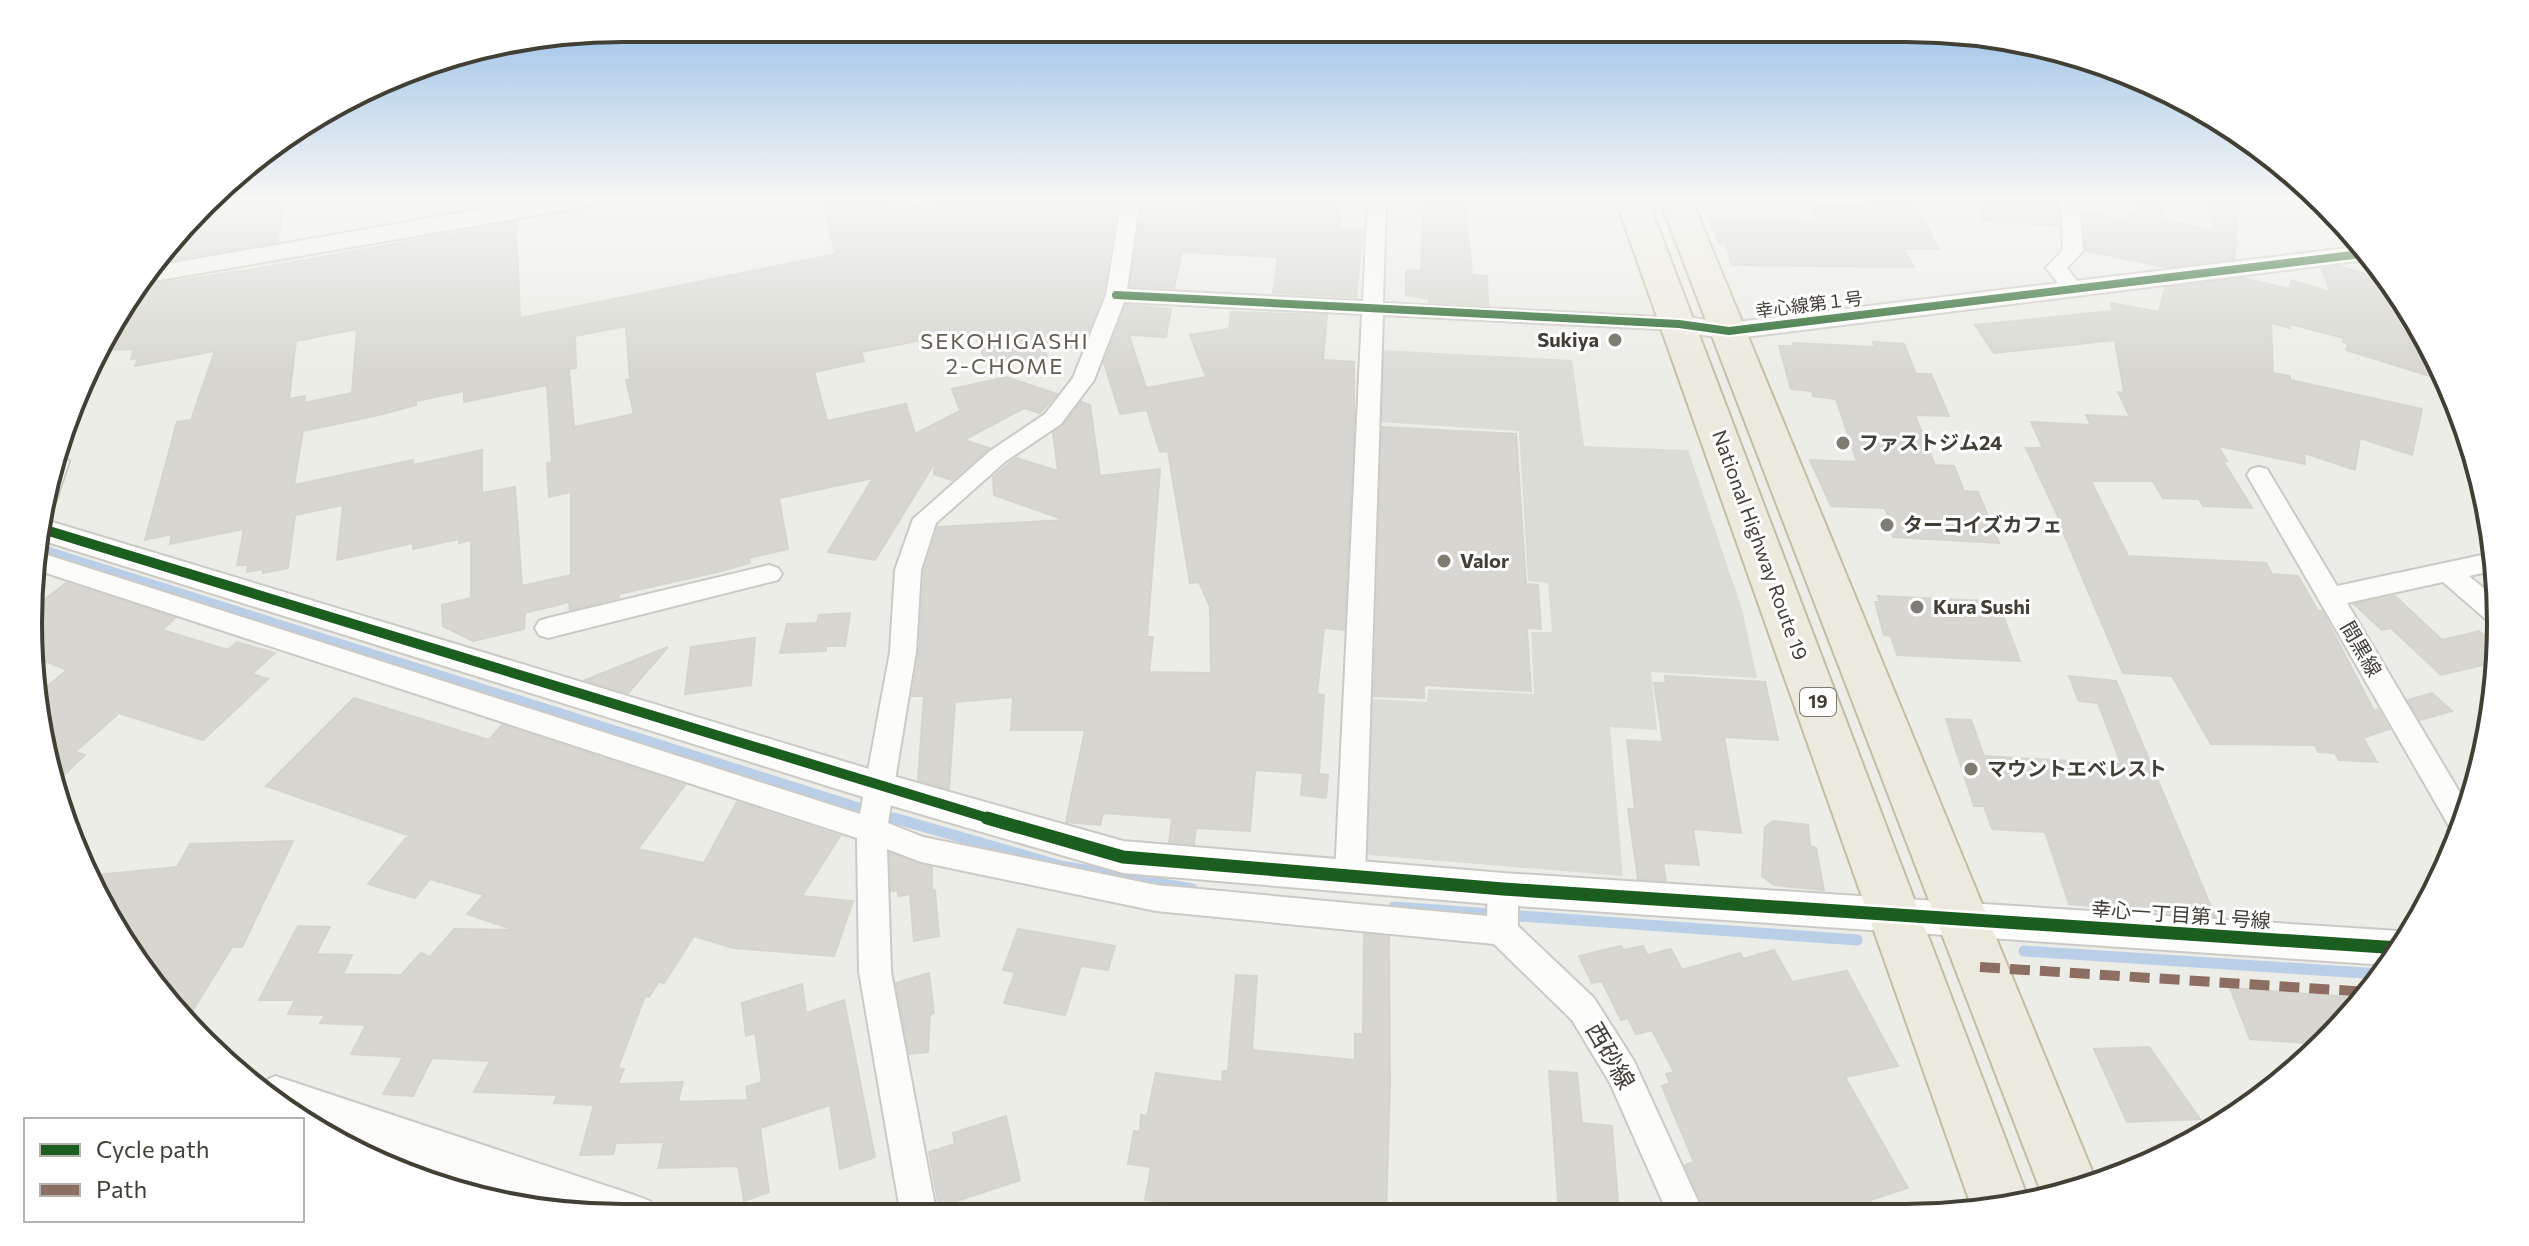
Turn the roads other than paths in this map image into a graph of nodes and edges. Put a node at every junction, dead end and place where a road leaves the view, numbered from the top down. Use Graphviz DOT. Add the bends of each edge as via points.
graph roads {
  1 [pos="260,256"];
  2 [pos="1122,256"];
  3 [pos="1375,256"];
  4 [pos="1653,256"];
  5 [pos="1699,256"];
  6 [pos="2068,256"];
  7 [pos="2343,256"];
  8 [pos="158,274"];
  9 [pos="2073,289"];
  10 [pos="1116,295"];
  11 [pos="1373,308"];
  12 [pos="1679,324"];
  13 [pos="1729,331"];
  14 [pos="2259,475"];
  15 [pos="50,532"];
  16 [pos="45,563"];
  17 [pos="2484,564"];
  18 [pos="2448,572"];
  19 [pos="769,574"];
  20 [pos="2331,597"];
  21 [pos="2487,605"];
  22 [pos="548,628"];
  23 [pos="875,809"];
  24 [pos="2456,811"];
  25 [pos="1350,876"];
  26 [pos="1502,911"];
  27 [pos="1897,915"];
  28 [pos="1961,919"];
  29 [pos="2388,947"];
  30 [pos="296,1103"];
  31 [pos="2066,1181"];
  32 [pos="1998,1196"];
  33 [pos="593,1203"];
  34 [pos="917,1204"];
  35 [pos="1681,1204"];
  1 -- 8 [label="main road"];
  2 -- 10 [label="street"];
  3 -- 11 [label="street"];
  4 -- 12 [label="highway, National Highway Route 19 / 19"];
  5 -- 13 [label="highway"];
  6 -- 9 [label="street" via="2056,268"];
  7 -- 9 [label="street, 幸心線第１号"];
  9 -- 13 [label="street, 幸心線第１号"];
  10 -- 11 [label="street"];
  10 -- 23 [label="street" via="1083,380 1053,419 998,456 925,519 908,570 903,652"];
  11 -- 12 [label="street"];
  11 -- 25 [label="street"];
  12 -- 13 [label="street, 幸心線第１号"];
  12 -- 27 [label="highway, National Highway Route 19 / 19"];
  13 -- 28 [label="highway"];
  14 -- 20 [label="street, 間黒線"];
  15 -- 23 [label="street, 幸心一丁目第１号線"];
  16 -- 23 [label="street"];
  17 -- 18 [label="street"];
  18 -- 20 [label="street"];
  18 -- 21 [label="street"];
  19 -- 22 [label="street"];
  20 -- 24 [label="street, 間黒線"];
  23 -- 25 [label="street, 幸心一丁目第１号線" via="1123,857"];
  23 -- 26 [label="street" via="921,849 1156,898"];
  23 -- 34 [label="street" via="875,972"];
  25 -- 26 [label="street, 幸心一丁目第１号線"];
  26 -- 27 [label="street, 幸心一丁目第１号線"];
  26 -- 35 [label="street, 西砂線" via="1583,1009 1622,1072"];
  27 -- 28 [label="street, 幸心一丁目第１号線"];
  27 -- 32 [label="highway, National Highway Route 19 / 19"];
  28 -- 29 [label="street, 幸心一丁目第１号線"];
  28 -- 31 [label="highway"];
  30 -- 33 [label="street"];
}
